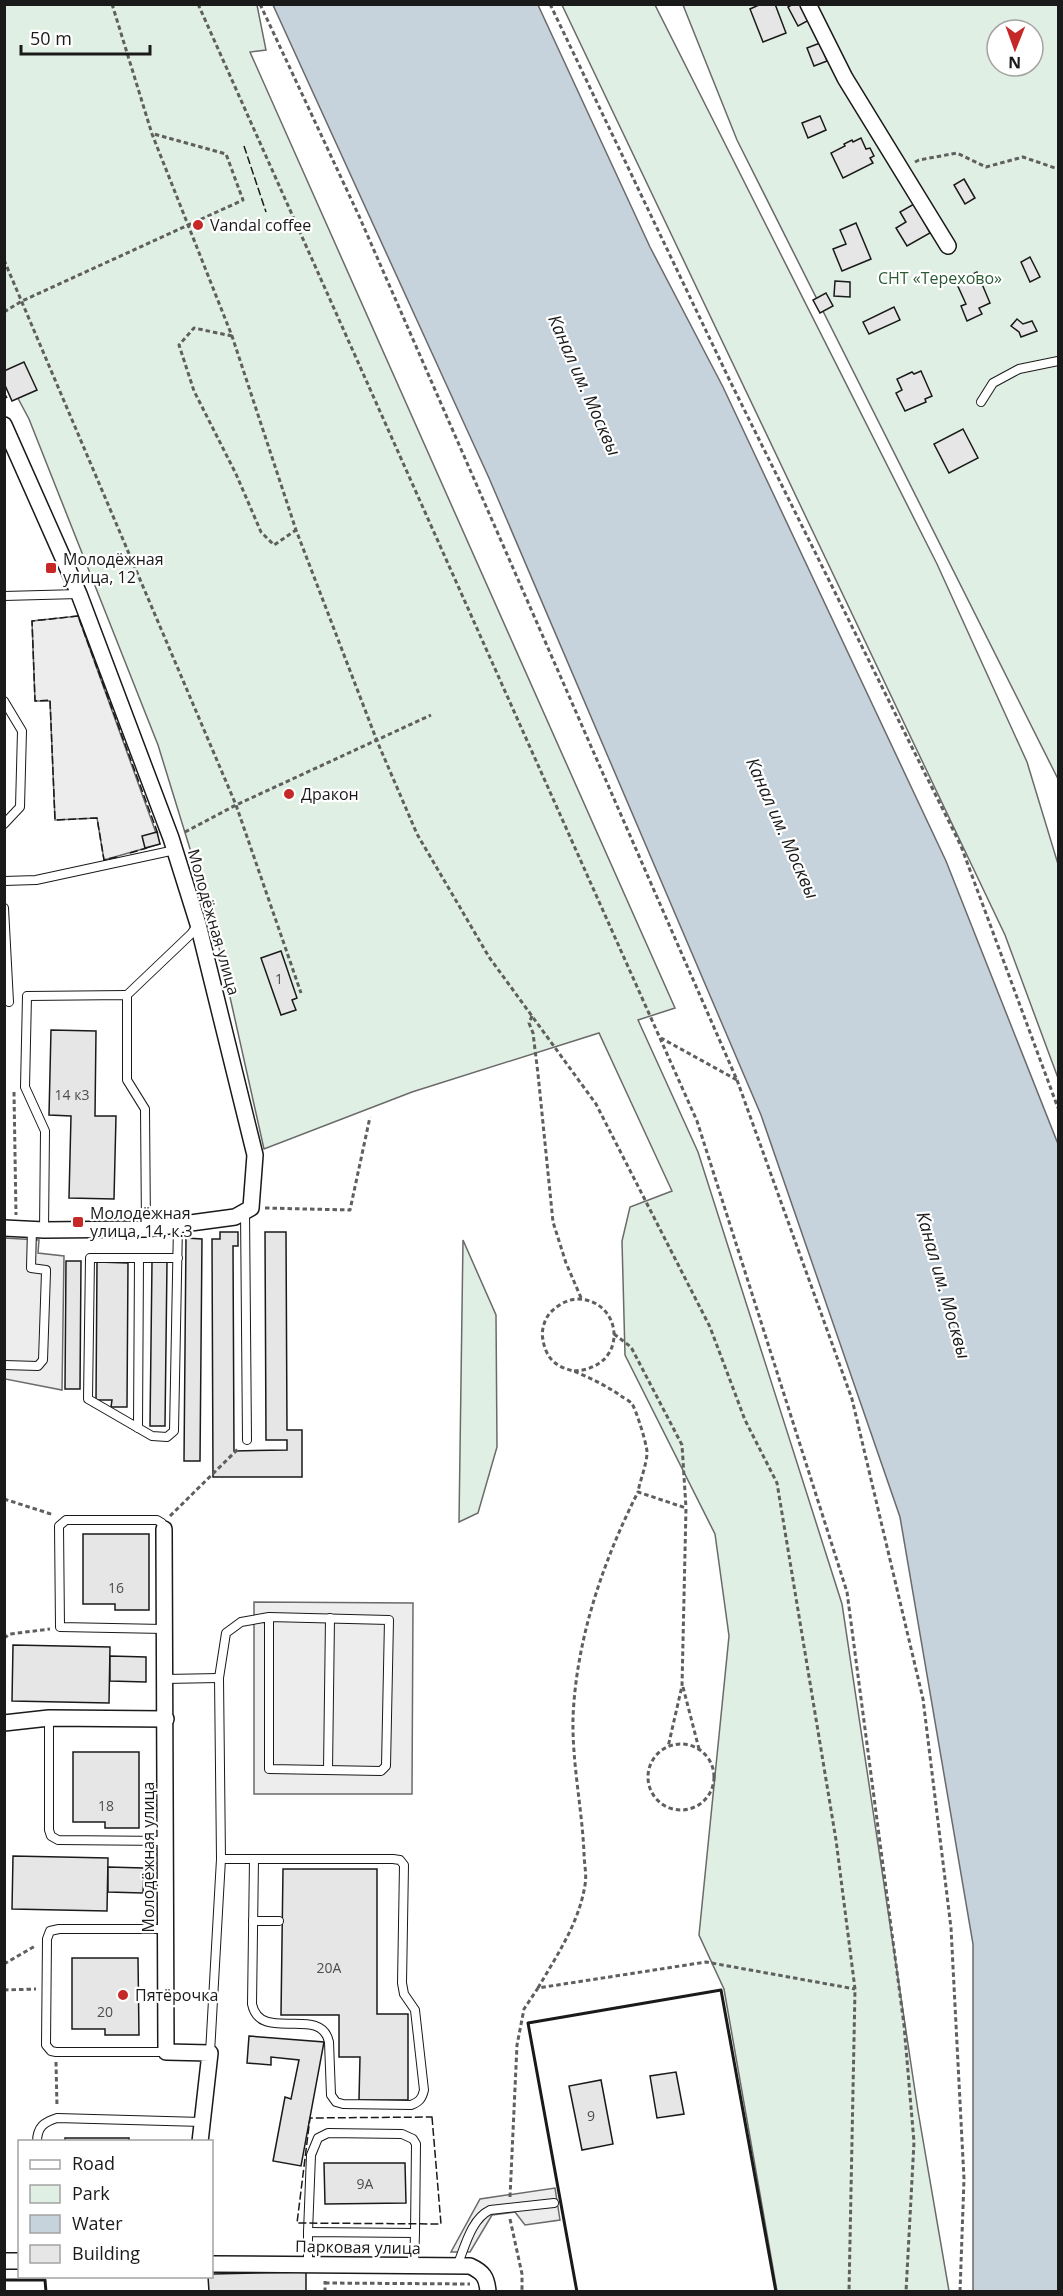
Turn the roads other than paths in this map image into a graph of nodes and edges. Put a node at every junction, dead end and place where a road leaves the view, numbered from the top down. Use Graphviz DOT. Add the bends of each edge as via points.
graph roads {
  1 [pos="808,4"];
  2 [pos="948,246"];
  3 [pos="1059,361"];
  4 [pos="981,402"];
  5 [pos="4,425"];
  6 [pos="79,594"];
  7 [pos="4,597"];
  8 [pos="4,701"];
  9 [pos="4,824"];
  10 [pos="177,843"];
  11 [pos="4,881"];
  12 [pos="4,908"];
  13 [pos="198,924"];
  14 [pos="7,972"];
  15 [pos="127,995"];
  16 [pos="9,1002"];
  17 [pos="248,1210"];
  18 [pos="178,1224"];
  19 [pos="146,1228"];
  20 [pos="24,1229"];
  21 [pos="140,1258"];
  22 [pos="178,1258"];
  23 [pos="4,1365"];
  24 [pos="138,1428"];
  25 [pos="247,1440"];
  26 [pos="163,1526"];
  27 [pos="269,1617"];
  28 [pos="330,1618"];
  29 [pos="164,1629"];
  30 [pos="165,1678"];
  31 [pos="219,1678"];
  32 [pos="49,1718"];
  33 [pos="166,1719"];
  34 [pos="4,1723"];
  35 [pos="328,1770"];
  36 [pos="166,1841"];
  37 [pos="221,1859"];
  38 [pos="254,1859"];
  39 [pos="254,1921"];
  40 [pos="279,1921"];
  41 [pos="166,1929"];
  42 [pos="166,2052"];
  43 [pos="210,2053"];
  44 [pos="201,2122"];
  45 [pos="37,2140"];
  46 [pos="200,2140"];
  47 [pos="554,2203"];
  48 [pos="308,2232"];
  49 [pos="416,2233"];
  50 [pos="213,2264"];
  51 [pos="308,2265"];
  52 [pos="414,2266"];
  53 [pos="457,2266"];
  54 [pos="481,2288"];
  1 -- 2 [label="street" via="845,78"];
  3 -- 4 [label="lane" via="1019,369 993,382"];
  5 -- 6 [label="street, Молодёжная улица"];
  6 -- 7 [label="lane"];
  6 -- 10 [label="street, Молодёжная улица"];
  8 -- 9 [label="lane" via="22,731 20,807"];
  10 -- 11 [label="lane" via="36,880"];
  10 -- 13 [label="street, Молодёжная улица"];
  12 -- 14 [label="lane"];
  13 -- 15 [label="lane"];
  13 -- 17 [label="street, Молодёжная улица" via="255,1155"];
  14 -- 16 [label="lane"];
  15 -- 19 [label="lane" via="127,1080 145,1109"];
  15 -- 20 [label="lane" via="27,996 25,1087 45,1131"];
  17 -- 18 [label="street" via="235,1217"];
  17 -- 25 [label="lane"];
  18 -- 19 [label="street"];
  18 -- 22 [label="lane"];
  19 -- 20 [label="street"];
  20 -- 23 [label="lane" via="31,1268 46,1270 44,1360 38,1366"];
  21 -- 22 [label="lane"];
  21 -- 24 [label="lane"];
  21 -- 24 [label="lane" via="90,1258 88,1388 88,1400"];
  22 -- 24 [label="lane" via="174,1431 159,1437"];
  26 -- 29 [label="street, Молодёжная улица"];
  26 -- 29 [label="lane" via="158,1520 66,1520 59,1526 60,1627"];
  27 -- 28 [label="lane"];
  27 -- 31 [label="lane" via="241,1622 226,1633"];
  27 -- 35 [label="lane" via="269,1769"];
  28 -- 35 [label="lane"];
  28 -- 35 [label="lane" via="386,1619 390,1625 386,1766 381,1771"];
  29 -- 30 [label="street, Молодёжная улица"];
  30 -- 31 [label="lane"];
  30 -- 33 [label="street, Молодёжная улица"];
  31 -- 37 [label="lane"];
  32 -- 33 [label="street"];
  32 -- 34 [label="street"];
  32 -- 36 [label="lane" via="51,1836 58,1840"];
  33 -- 36 [label="street, Молодёжная улица"];
  36 -- 41 [label="street, Молодёжная улица"];
  37 -- 38 [label="lane"];
  37 -- 43 [label="lane"];
  38 -- 39 [label="lane"];
  38 -- 39 [label="lane" via="393,1859 404,1865 402,1983 417,2021 424,2090 417,2103 336,2102 330,2088 329,2042 322,2027 260,2019 252,2004"];
  39 -- 40 [label="lane"];
  41 -- 42 [label="street, Молодёжная улица"];
  41 -- 42 [label="lane" via="50,1931 46,2045 56,2052"];
  42 -- 43 [label="street"];
  43 -- 44 [label="street"];
  44 -- 45 [label="lane" via="57,2118 40,2127"];
  44 -- 46 [label="street"];
  47 -- 53 [label="lane" via="490,2210 477,2220"];
  48 -- 49 [label="lane"];
  48 -- 49 [label="lane" via="311,2155 318,2138 328,2133 402,2134 413,2139"];
  48 -- 51 [label="lane"];
  49 -- 52 [label="lane"];
  50 -- 51 [label="street, Парковая улица"];
  51 -- 52 [label="street, Парковая улица"];
  52 -- 53 [label="street, Парковая улица"];
  53 -- 54 [label="street, Парковая улица" via="482,2271 487,2280"];
}
